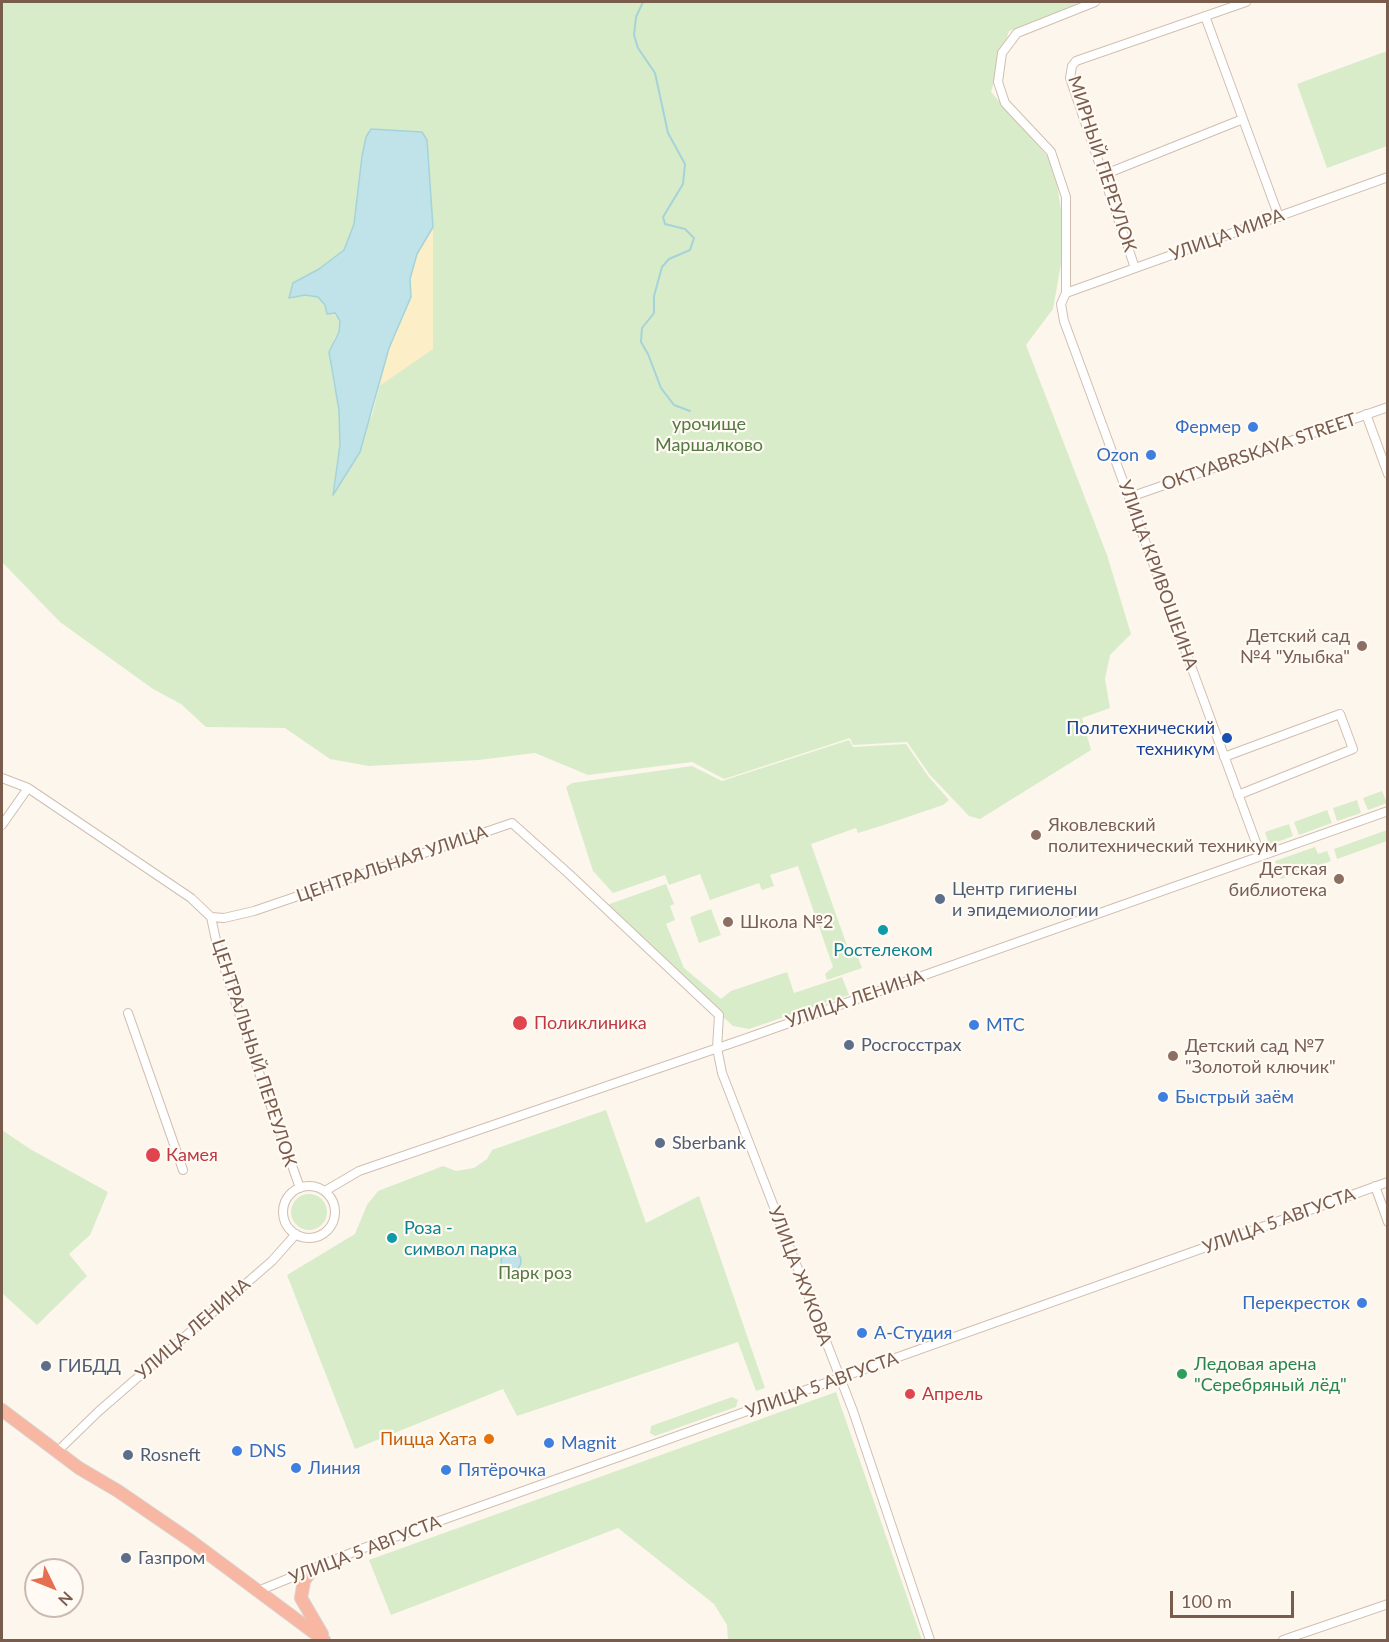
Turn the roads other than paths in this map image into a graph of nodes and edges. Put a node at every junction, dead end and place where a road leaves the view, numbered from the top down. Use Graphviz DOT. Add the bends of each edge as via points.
graph roads {
  1 [pos="1095,2"];
  2 [pos="1246,2"];
  3 [pos="1205,16"];
  4 [pos="1243,118"];
  5 [pos="1103,175"];
  6 [pos="1388,177"];
  7 [pos="1279,217"];
  8 [pos="1135,268"];
  9 [pos="1066,293"];
  10 [pos="1388,407"];
  11 [pos="1366,414"];
  12 [pos="1388,474"];
  13 [pos="1130,497"];
  14 [pos="1224,757"];
  15 [pos="2,778"];
  16 [pos="28,788"];
  17 [pos="1238,795"];
  18 [pos="1388,811"];
  19 [pos="2,825"];
  20 [pos="1261,856"];
  21 [pos="211,917"];
  22 [pos="128,1013"];
  23 [pos="717,1048"];
  24 [pos="183,1170"];
  25 [pos="1388,1182"];
  26 [pos="1375,1186"];
  27 [pos="300,1188"];
  28 [pos="324,1191"];
  29 [pos="1388,1222"];
  30 [pos="296,1234"];
  31 [pos="840,1379"];
  32 [pos="2,1400"];
  33 [pos="2,1410"];
  34 [pos="63,1446"];
  35 [pos="118,1491"];
  36 [pos="312,1569"];
  37 [pos="258,1592"];
  38 [pos="1388,1604"];
  39 [pos="286,1614"];
  40 [pos="317,1641"];
  41 [pos="325,1641"];
  42 [pos="930,1641"];
  43 [pos="1283,1641"];
  1 -- 9 [label="street, УЛИЦА КРИВОШЕИНА" via="1017,33 1002,53 998,67 1005,103 1050,152 1066,198"];
  2 -- 3 [label="street"];
  3 -- 4 [label="street"];
  3 -- 5 [label="street, МИРНЫЙ ПЕРЕУЛОК" via="1072,66 1070,78"];
  4 -- 5 [label="street"];
  4 -- 7 [label="street"];
  5 -- 8 [label="street, МИРНЫЙ ПЕРЕУЛОК"];
  6 -- 7 [label="street, УЛИЦА МИРА"];
  7 -- 8 [label="street, УЛИЦА МИРА"];
  8 -- 9 [label="street, УЛИЦА МИРА"];
  9 -- 13 [label="street, УЛИЦА КРИВОШЕИНА" via="1062,304 1064,321"];
  10 -- 11 [label="street, OKTYABRSKAYA STREET"];
  11 -- 12 [label="street"];
  11 -- 13 [label="street, OKTYABRSKAYA STREET"];
  13 -- 14 [label="street, УЛИЦА КРИВОШЕИНА"];
  14 -- 17 [label="street, УЛИЦА КРИВОШЕИНА"];
  14 -- 17 [label="street" via="1340,714 1353,749"];
  15 -- 16 [label="street"];
  16 -- 19 [label="street"];
  16 -- 21 [label="street" via="191,898"];
  17 -- 20 [label="street, УЛИЦА КРИВОШЕИНА"];
  18 -- 20 [label="street, УЛИЦА ЛЕНИНА"];
  20 -- 23 [label="street, УЛИЦА ЛЕНИНА"];
  21 -- 23 [label="street, ЦЕНТРАЛЬНАЯ УЛИЦА" via="225,918 264,908 512,823 719,1015"];
  21 -- 27 [label="street, ЦЕНТРАЛЬНЫЙ ПЕРЕУЛОК" via="251,1050"];
  22 -- 24 [label="street"];
  23 -- 28 [label="street, УЛИЦА ЛЕНИНА" via="358,1171"];
  23 -- 31 [label="street, УЛИЦА ЖУКОВА" via="722,1073"];
  25 -- 26 [label="street, УЛИЦА 5 АВГУСТА"];
  26 -- 29 [label="street"];
  26 -- 31 [label="street, УЛИЦА 5 АВГУСТА"];
  27 -- 28 [label="street" via="309,1186"];
  27 -- 30 [label="street" via="286,1200 283,1210 284,1220"];
  28 -- 30 [label="street" via="334,1208 330,1226 315,1237"];
  30 -- 34 [label="street, УЛИЦА ЛЕНИНА" via="272,1261"];
  31 -- 36 [label="street, УЛИЦА 5 АВГУСТА"];
  31 -- 42 [label="street, УЛИЦА ЖУКОВА"];
  32 -- 34 [label="highway"];
  33 -- 35 [label="highway" via="79,1468"];
  34 -- 35 [label="highway"];
  35 -- 37 [label="highway"];
  36 -- 37 [label="street, УЛИЦА 5 АВГУСТА"];
  36 -- 41 [label="highway" via="304,1581 301,1598"];
  37 -- 39 [label="highway"];
  38 -- 43 [label="street"];
  39 -- 40 [label="highway"];
  39 -- 41 [label="highway"];
}
